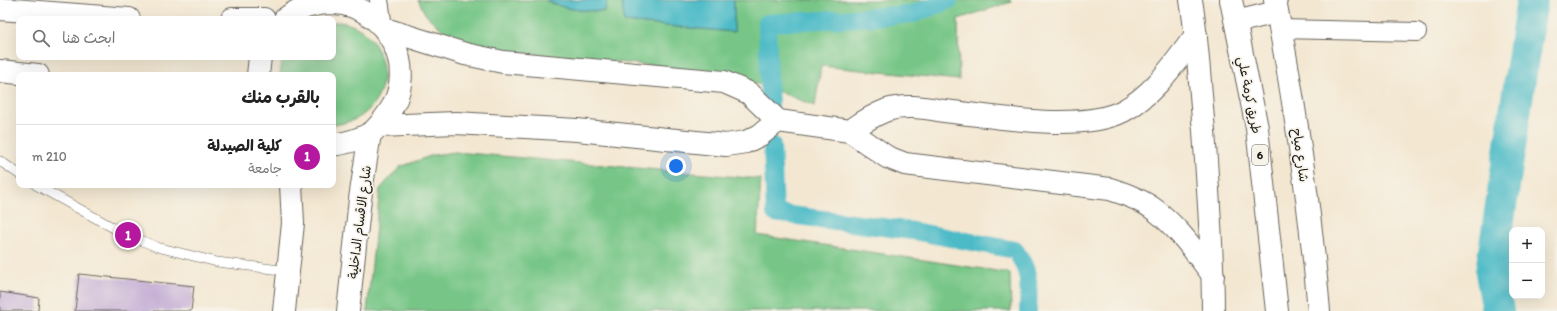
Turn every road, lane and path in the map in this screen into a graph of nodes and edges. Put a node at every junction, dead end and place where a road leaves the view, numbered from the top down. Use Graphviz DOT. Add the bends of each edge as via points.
graph roads {
  1 [pos="379,0"];
  2 [pos="1191,0"];
  3 [pos="1231,0"];
  4 [pos="0,10"];
  5 [pos="289,12"];
  6 [pos="1277,14"];
  7 [pos="86,16"];
  8 [pos="1236,22"];
  9 [pos="384,28"];
  10 [pos="1417,32"];
  11 [pos="1196,35"];
  12 [pos="260,60"];
  13 [pos="0,71"];
  14 [pos="258,72"];
  15 [pos="16,73"];
  16 [pos="778,121"];
  17 [pos="375,129"];
  18 [pos="850,131"];
  19 [pos="336,145"];
  20 [pos="0,161"];
  21 [pos="16,172"];
  22 [pos="41,188"];
  23 [pos="291,188"];
  24 [pos="288,271"];
  25 [pos="1213,275"];
  26 [pos="284,311"];
  27 [pos="348,311"];
  28 [pos="1213,311"];
  29 [pos="1277,311"];
  30 [pos="1319,311"];
  1 -- 9 [label="street"];
  2 -- 11 [label="main road"];
  3 -- 8 [label="main road, طريق كرمة علي / 6"];
  4 -- 7 [label="main road"];
  5 -- 9 [label="main road" via="323,3 343,4 361,10"];
  6 -- 8 [label="main road"];
  6 -- 10 [label="street"];
  6 -- 30 [label="main road, شارع مياح" via="1306,188"];
  8 -- 29 [label="main road, طريق كرمة علي / 6" via="1257,128"];
  9 -- 16 [label="main road" via="465,54 503,62 724,82 749,93"];
  9 -- 17 [label="main road" via="396,47 401,68 400,89 392,109"];
  11 -- 18 [label="main road" via="1146,96 1123,111 1096,120 1032,121 910,107 887,110"];
  11 -- 25 [label="main road"];
  12 -- 14 [label="main road"];
  13 -- 15 [label="main road"];
  16 -- 17 [label="main road" via="746,142 726,145 577,130 478,124 456,123"];
  16 -- 18 [label="main road"];
  17 -- 19 [label="main road" via="352,142"];
  17 -- 27 [label="main road, شارع الاقسام الداخلية" via="360,199"];
  18 -- 25 [label="main road" via="888,157 905,164 1110,188 1134,197 1155,209 1173,225"];
  20 -- 21 [label="lane"];
  22 -- 24 [label="lane" via="121,232 157,247 217,262"];
  23 -- 24 [label="main road" via="293,223"];
  24 -- 26 [label="main road"];
  25 -- 28 [label="main road"];
}
